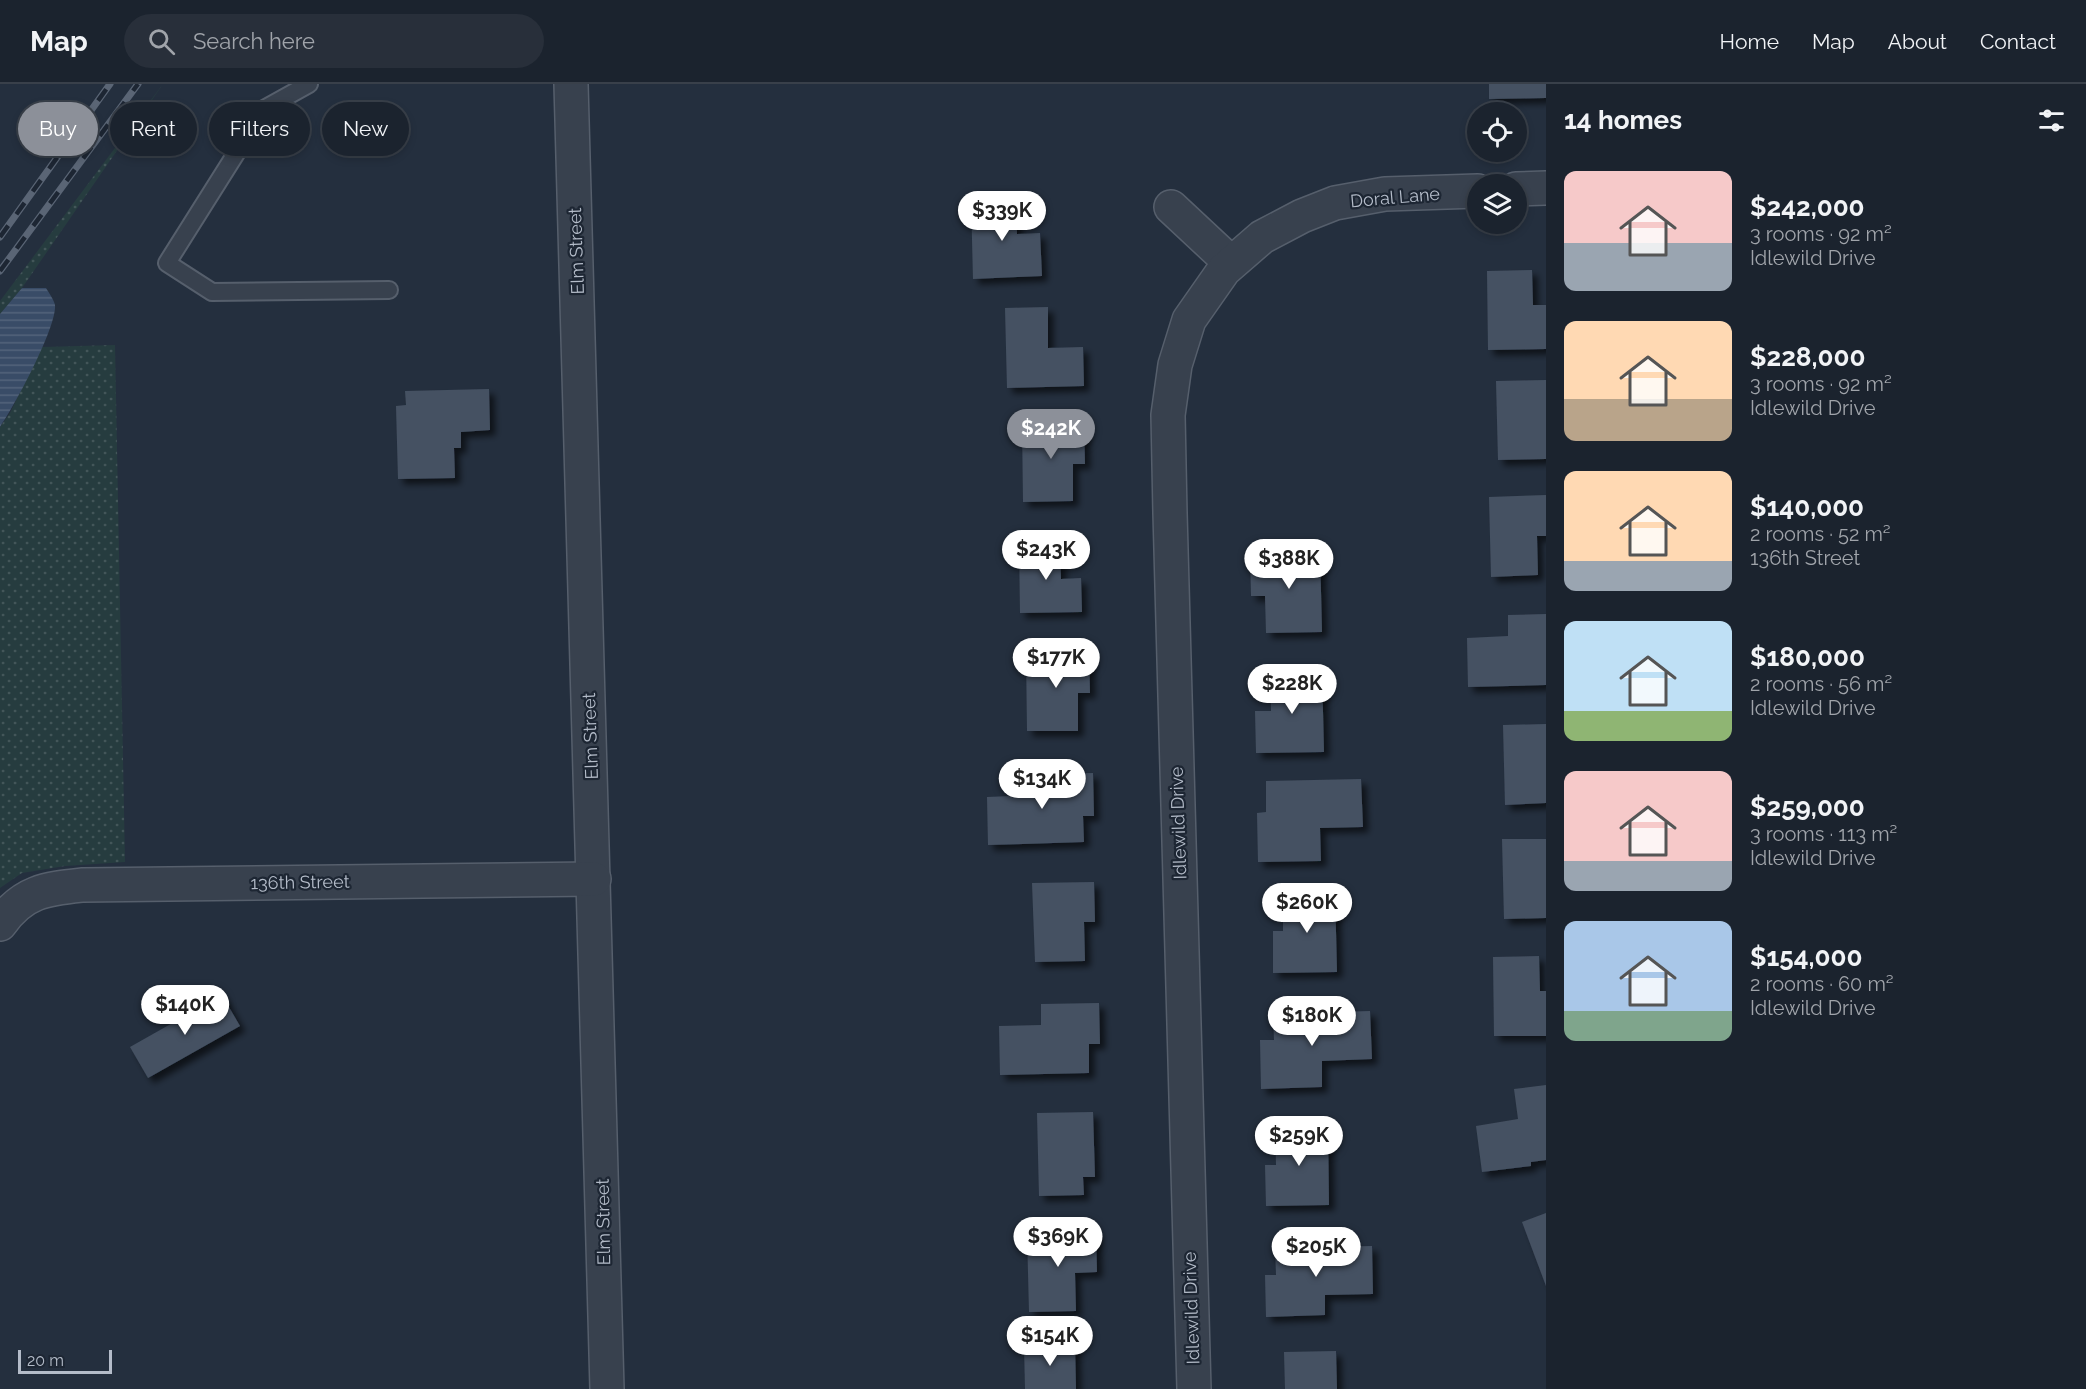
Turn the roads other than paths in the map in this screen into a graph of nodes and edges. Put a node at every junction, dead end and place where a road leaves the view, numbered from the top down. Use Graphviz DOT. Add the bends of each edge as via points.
graph roads {
  1 [pos="309,84"];
  2 [pos="571,84"];
  3 [pos="1546,188"];
  4 [pos="1527,189"];
  5 [pos="1467,190"];
  6 [pos="1171,207"];
  7 [pos="1228,267"];
  8 [pos="388,290"];
  9 [pos="594,879"];
  10 [pos="5,916"];
  11 [pos="607,1389"];
  12 [pos="1194,1389"];
  1 -- 8 [label="lane" via="264,109 167,263 212,292"];
  2 -- 9 [label="street, Elm Street"];
  3 -- 4 [label="street"];
  5 -- 7 [label="street, Doral Lane" via="1385,194 1335,203 1262,237"];
  6 -- 7 [label="street"];
  7 -- 12 [label="street, Idlewild Drive" via="1189,320 1175,365 1168,415"];
  9 -- 10 [label="street, 136th Street" via="83,885 29,895"];
  9 -- 11 [label="street, Elm Street"];
}
